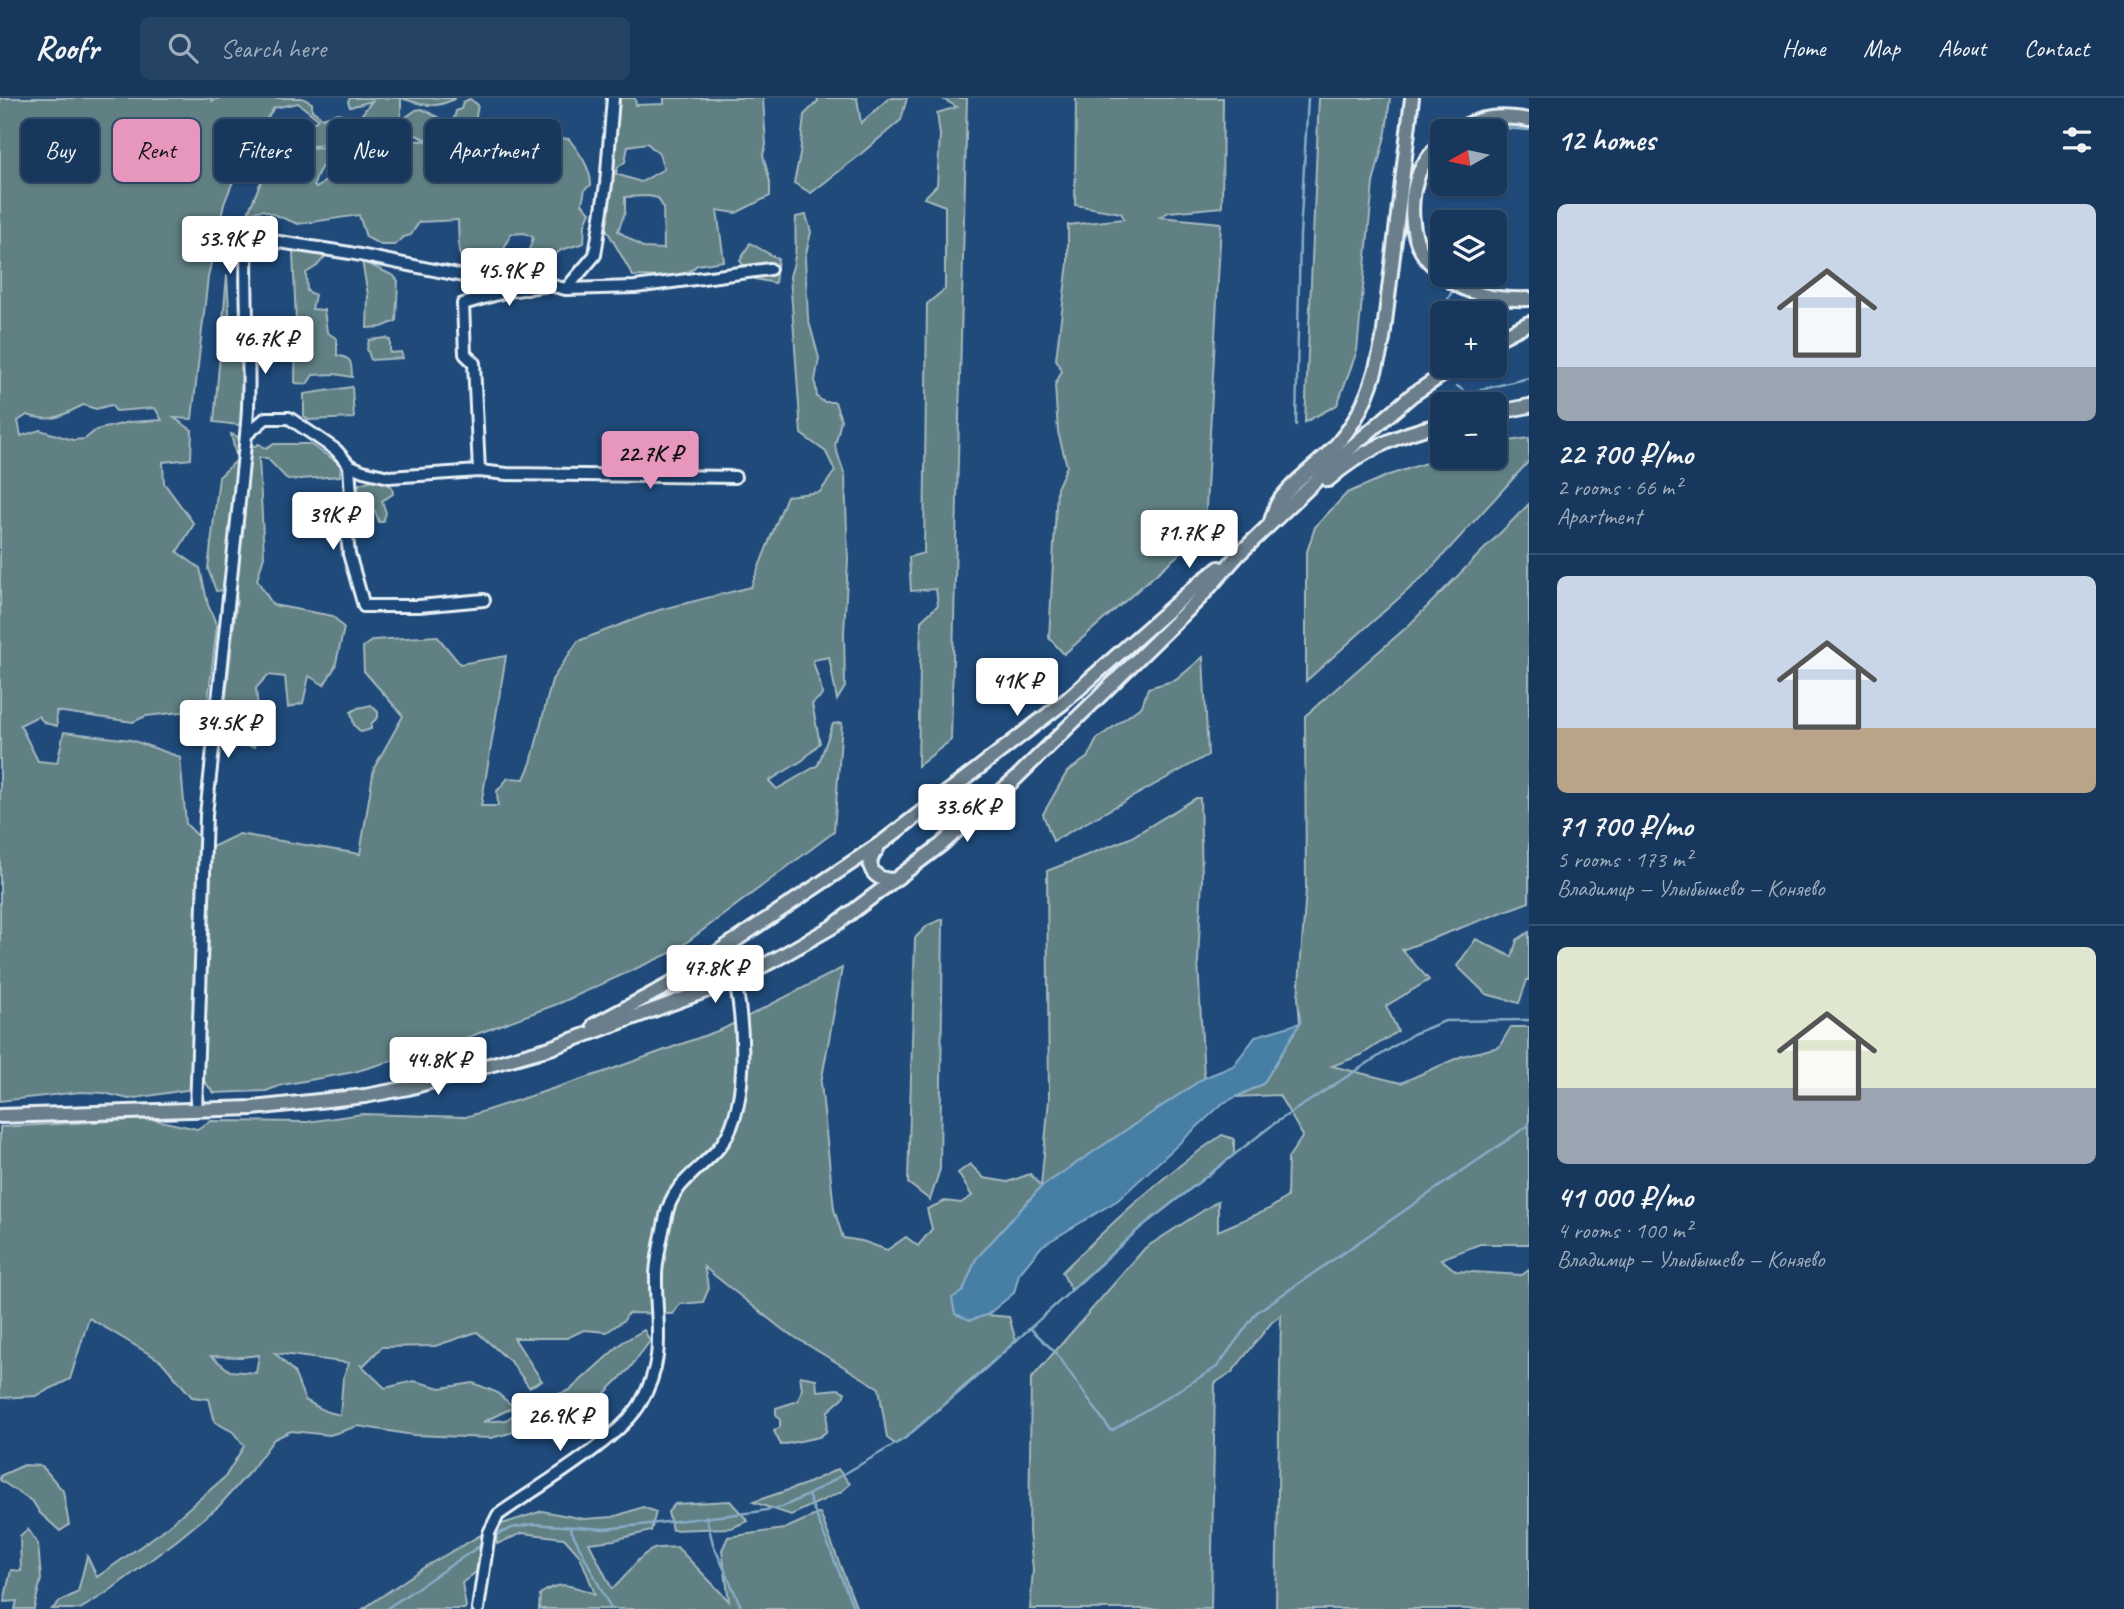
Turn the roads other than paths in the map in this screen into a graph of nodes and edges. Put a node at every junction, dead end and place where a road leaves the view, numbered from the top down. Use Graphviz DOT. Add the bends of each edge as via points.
graph roads {
  1 [pos="613,98"];
  2 [pos="1412,98"];
  3 [pos="1485,119"];
  4 [pos="1529,120"];
  5 [pos="1430,154"];
  6 [pos="1430,262"];
  7 [pos="769,269"];
  8 [pos="1462,287"];
  9 [pos="527,289"];
  10 [pos="566,289"];
  11 [pos="1529,299"];
  12 [pos="1529,323"];
  13 [pos="1507,334"];
  14 [pos="1438,378"];
  15 [pos="1529,406"];
  16 [pos="1507,410"];
  17 [pos="1430,427"];
  18 [pos="246,435"];
  19 [pos="349,465"];
  20 [pos="479,471"];
  21 [pos="735,477"];
  22 [pos="1270,525"];
  23 [pos="1238,555"];
  24 [pos="484,600"];
  25 [pos="884,841"];
  26 [pos="893,880"];
  27 [pos="735,980"];
  28 [pos="503,1061"];
  29 [pos="196,1110"];
  30 [pos="0,1115"];
  31 [pos="478,1609"];
  1 -- 10 [label="street" via="595,255"];
  2 -- 22 [label="main road" via="1377,370 1351,426 1278,502"];
  3 -- 4 [label="main road"];
  5 -- 6 [label="main road" via="1419,172 1412,218 1417,240"];
  7 -- 10 [label="street" via="644,286"];
  8 -- 11 [label="main road" via="1485,297"];
  9 -- 10 [label="street" via="549,285"];
  9 -- 18 [label="street" via="247,237 250,385"];
  9 -- 20 [label="street" via="463,304 465,354 474,363"];
  12 -- 13 [label="main road"];
  14 -- 22 [label="main road" via="1347,451"];
  15 -- 16 [label="main road"];
  17 -- 22 [label="main road" via="1368,450"];
  18 -- 19 [label="street" via="266,418 289,418 336,450"];
  18 -- 29 [label="street" via="206,815"];
  19 -- 20 [label="street" via="389,477"];
  19 -- 24 [label="street" via="351,496 345,519 363,606"];
  20 -- 21 [label="street"];
  22 -- 23 [label="main road"];
  23 -- 25 [label="main road" via="1198,583 1053,711"];
  23 -- 26 [label="main road" via="1016,778"];
  25 -- 26 [label="main road" via="869,866 874,876"];
  25 -- 28 [label="main road" via="667,986 599,1023"];
  26 -- 27 [label="main road" via="832,927"];
  27 -- 28 [label="main road"];
  27 -- 31 [label="street" via="743,1060 735,1112 728,1134 681,1185 666,1213 657,1270 660,1332 651,1382 639,1406 621,1426 498,1514 489,1533"];
  28 -- 29 [label="main road" via="365,1096"];
  29 -- 30 [label="main road"];
}
